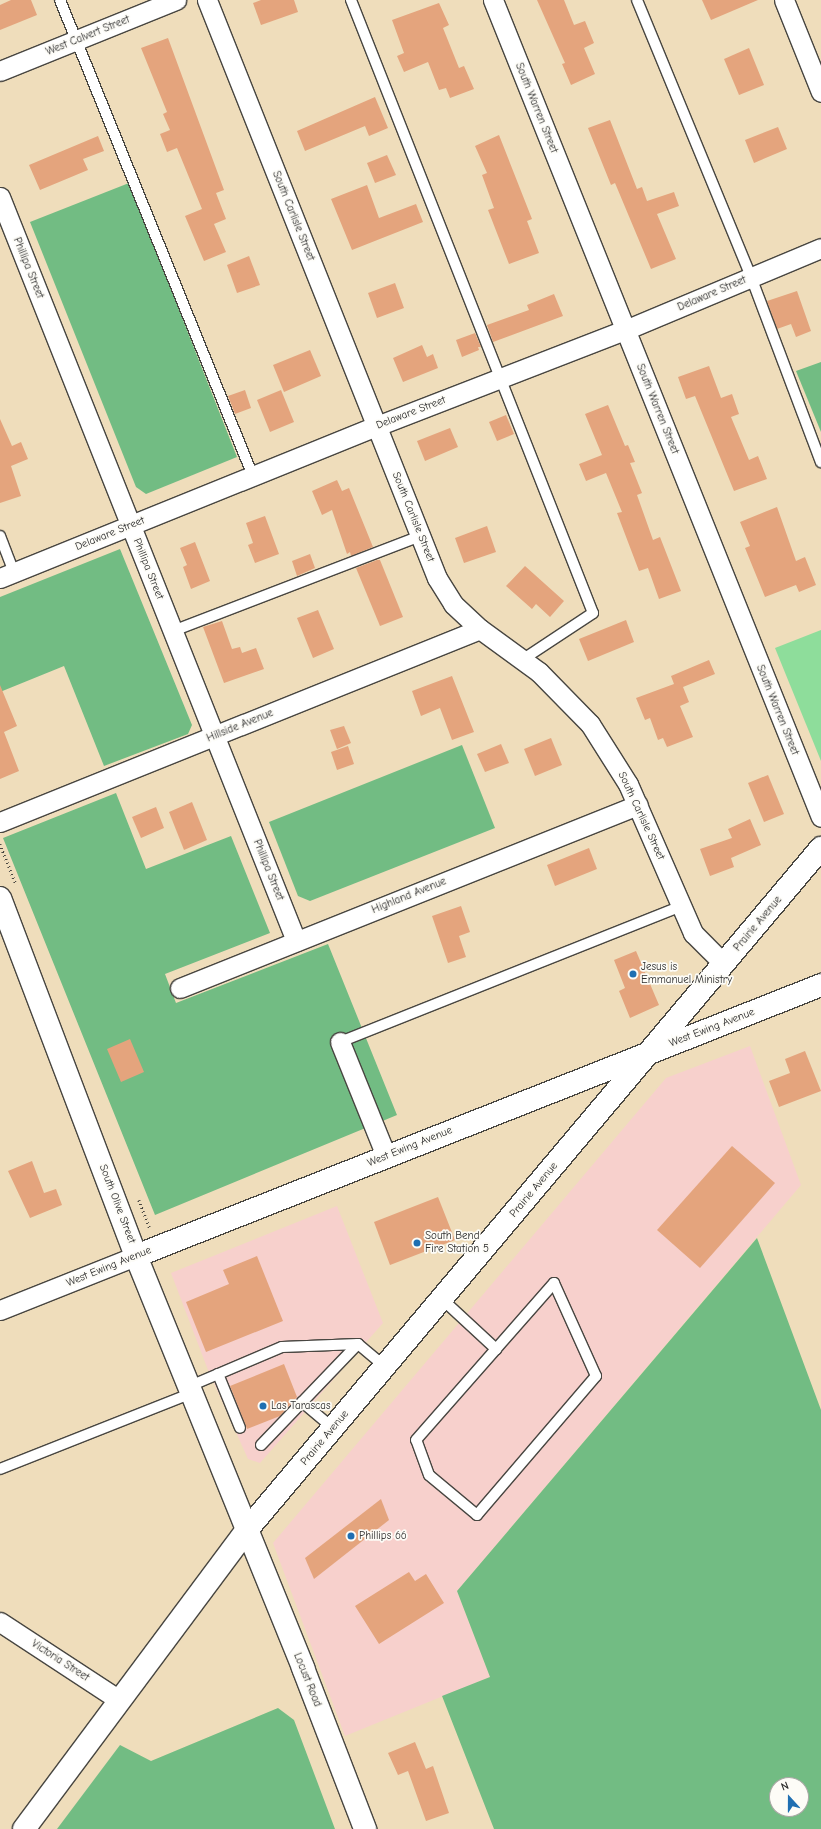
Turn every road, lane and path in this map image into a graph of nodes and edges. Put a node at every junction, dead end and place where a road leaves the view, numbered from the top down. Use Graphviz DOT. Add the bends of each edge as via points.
graph roads {
  1 [pos="60,0"];
  2 [pos="176,0"];
  3 [pos="207,0"];
  4 [pos="351,0"];
  5 [pos="493,0"];
  6 [pos="637,0"];
  7 [pos="784,0"];
  8 [pos="77,41"];
  9 [pos="0,71"];
  10 [pos="821,92"];
  11 [pos="0,197"];
  12 [pos="821,248"];
  13 [pos="751,277"];
  14 [pos="625,330"];
  15 [pos="501,378"];
  16 [pos="377,426"];
  17 [pos="821,462"];
  18 [pos="253,476"];
  19 [pos="131,526"];
  20 [pos="0,536"];
  21 [pos="420,536"];
  22 [pos="7,575"];
  23 [pos="480,628"];
  24 [pos="173,631"];
  25 [pos="522,660"];
  26 [pos="215,736"];
  27 [pos="638,805"];
  28 [pos="821,817"];
  29 [pos="0,822"];
  30 [pos="821,848"];
  31 [pos="0,898"];
  32 [pos="681,906"];
  33 [pos="296,941"];
  34 [pos="724,964"];
  35 [pos="821,985"];
  36 [pos="180,988"];
  37 [pos="340,1042"];
  38 [pos="648,1053"];
  39 [pos="386,1156"];
  40 [pos="136,1256"];
  41 [pos="442,1299"];
  42 [pos="0,1310"];
  43 [pos="358,1344"];
  44 [pos="496,1348"];
  45 [pos="385,1367"];
  46 [pos="218,1374"];
  47 [pos="191,1390"];
  48 [pos="302,1402"];
  49 [pos="240,1428"];
  50 [pos="334,1428"];
  51 [pos="261,1445"];
  52 [pos="0,1469"];
  53 [pos="246,1531"];
  54 [pos="0,1622"];
  55 [pos="119,1700"];
  56 [pos="24,1829"];
  57 [pos="365,1829"];
  1 -- 8 [label="lane"];
  2 -- 8 [label="street, West Calvert Street"];
  3 -- 16 [label="street, South Carlisle Street"];
  4 -- 15 [label="lane"];
  5 -- 14 [label="street, South Warren Street"];
  6 -- 13 [label="lane"];
  7 -- 10 [label="street"];
  8 -- 9 [label="street, West Calvert Street"];
  8 -- 18 [label="lane"];
  11 -- 19 [label="street, Phillipa Street"];
  12 -- 13 [label="street, Delaware Street"];
  13 -- 14 [label="street, Delaware Street"];
  13 -- 17 [label="lane"];
  14 -- 15 [label="street, Delaware Street"];
  14 -- 28 [label="street, South Warren Street"];
  15 -- 16 [label="street, Delaware Street"];
  15 -- 25 [label="lane" via="593,613"];
  16 -- 18 [label="street, Delaware Street"];
  16 -- 21 [label="street, South Carlisle Street"];
  18 -- 19 [label="street, Delaware Street"];
  19 -- 22 [label="street, Delaware Street"];
  19 -- 24 [label="street, Phillipa Street"];
  20 -- 22 [label="lane"];
  21 -- 23 [label="street, South Carlisle Street" via="437,578 453,604"];
  21 -- 24 [label="lane"];
  23 -- 25 [label="street, South Carlisle Street"];
  23 -- 26 [label="street, Hillside Avenue"];
  24 -- 26 [label="street, Phillipa Street"];
  25 -- 27 [label="street, South Carlisle Street" via="567,699 590,724 628,784"];
  26 -- 29 [label="street, Hillside Avenue"];
  26 -- 33 [label="street, Phillipa Street"];
  27 -- 32 [label="street, South Carlisle Street"];
  27 -- 33 [label="street, Highland Avenue"];
  30 -- 34 [label="street, Prairie Avenue"];
  31 -- 40 [label="street, South Olive Street"];
  32 -- 34 [label="street, South Carlisle Street" via="693,933"];
  32 -- 37 [label="lane"];
  33 -- 36 [label="street, Highland Avenue"];
  34 -- 38 [label="street, Prairie Avenue"];
  35 -- 38 [label="street, West Ewing Avenue"];
  37 -- 39 [label="street"];
  38 -- 39 [label="street, West Ewing Avenue"];
  38 -- 41 [label="street, Prairie Avenue"];
  39 -- 40 [label="street, West Ewing Avenue"];
  40 -- 42 [label="street, West Ewing Avenue"];
  40 -- 47 [label="street, South Olive Street"];
  41 -- 44 [label="lane"];
  41 -- 45 [label="street, Prairie Avenue"];
  43 -- 45 [label="lane"];
  43 -- 46 [label="lane" via="282,1347"];
  43 -- 48 [label="lane"];
  44 -- 44 [label="lane" via="554,1283 596,1376 477,1515 429,1475 416,1440"];
  45 -- 50 [label="street, Prairie Avenue"];
  46 -- 47 [label="lane"];
  46 -- 49 [label="lane"];
  47 -- 52 [label="lane"];
  47 -- 53 [label="street, South Olive Street"];
  48 -- 50 [label="lane"];
  48 -- 51 [label="lane"];
  50 -- 53 [label="street, Prairie Avenue"];
  53 -- 55 [label="street, Prairie Avenue"];
  53 -- 57 [label="street, Locust Road" via="303,1668"];
  54 -- 55 [label="street, Victoria Street"];
  55 -- 56 [label="street, Prairie Avenue"];
}
